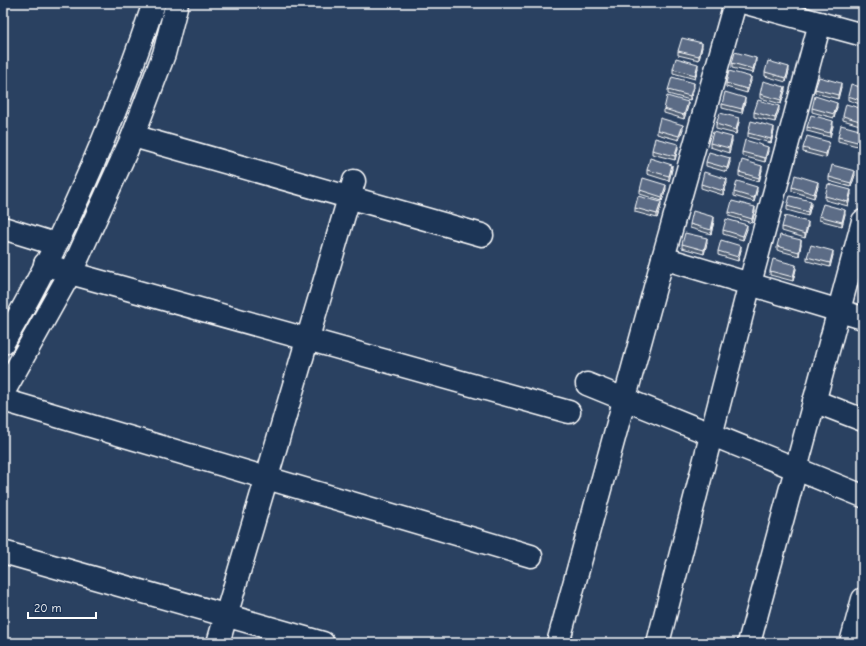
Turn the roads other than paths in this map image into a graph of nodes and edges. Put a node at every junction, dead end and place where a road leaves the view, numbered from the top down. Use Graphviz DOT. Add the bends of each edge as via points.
graph roads {
  1 [pos="154,3"];
  2 [pos="177,3"];
  3 [pos="735,3"];
  4 [pos="746,3"];
  5 [pos="820,24"];
  6 [pos="863,35"];
  7 [pos="133,136"];
  8 [pos="352,189"];
  9 [pos="863,221"];
  10 [pos="3,228"];
  11 [pos="482,235"];
  12 [pos="55,244"];
  13 [pos="663,258"];
  14 [pos="45,264"];
  15 [pos="70,273"];
  16 [pos="750,283"];
  17 [pos="839,310"];
  18 [pos="863,318"];
  19 [pos="307,339"];
  20 [pos="3,343"];
  21 [pos="587,384"];
  22 [pos="3,393"];
  23 [pos="624,399"];
  24 [pos="3,400"];
  25 [pos="814,401"];
  26 [pos="569,412"];
  27 [pos="863,420"];
  28 [pos="712,435"];
  29 [pos="796,469"];
  30 [pos="267,478"];
  31 [pos="863,496"];
  32 [pos="3,552"];
  33 [pos="531,556"];
  34 [pos="863,599"];
  35 [pos="226,615"];
  36 [pos="218,643"];
  37 [pos="323,643"];
  38 [pos="558,643"];
  39 [pos="658,643"];
  40 [pos="749,643"];
  41 [pos="851,643"];
  1 -- 12 [label="street" via="134,63 96,158"];
  2 -- 7 [label="street" via="164,54"];
  3 -- 13 [label="street"];
  4 -- 5 [label="street"];
  5 -- 6 [label="street"];
  5 -- 16 [label="street"];
  7 -- 8 [label="street"];
  7 -- 15 [label="street"];
  8 -- 11 [label="street"];
  8 -- 19 [label="street"];
  9 -- 17 [label="street"];
  10 -- 12 [label="street"];
  12 -- 14 [label="street"];
  13 -- 16 [label="street"];
  13 -- 23 [label="street"];
  14 -- 15 [label="street"];
  14 -- 20 [label="street"];
  15 -- 19 [label="street"];
  15 -- 22 [label="street"];
  16 -- 17 [label="street"];
  16 -- 28 [label="street"];
  17 -- 18 [label="street"];
  17 -- 25 [label="street"];
  19 -- 26 [label="street"];
  19 -- 30 [label="street"];
  21 -- 23 [label="street"];
  23 -- 28 [label="street"];
  23 -- 38 [label="street"];
  24 -- 30 [label="street"];
  25 -- 27 [label="street"];
  25 -- 29 [label="street"];
  28 -- 29 [label="street"];
  28 -- 39 [label="street"];
  29 -- 31 [label="street"];
  29 -- 40 [label="street"];
  30 -- 33 [label="street"];
  30 -- 35 [label="street"];
  32 -- 35 [label="street"];
  34 -- 41 [label="street"];
  35 -- 36 [label="street"];
  35 -- 37 [label="street"];
}
